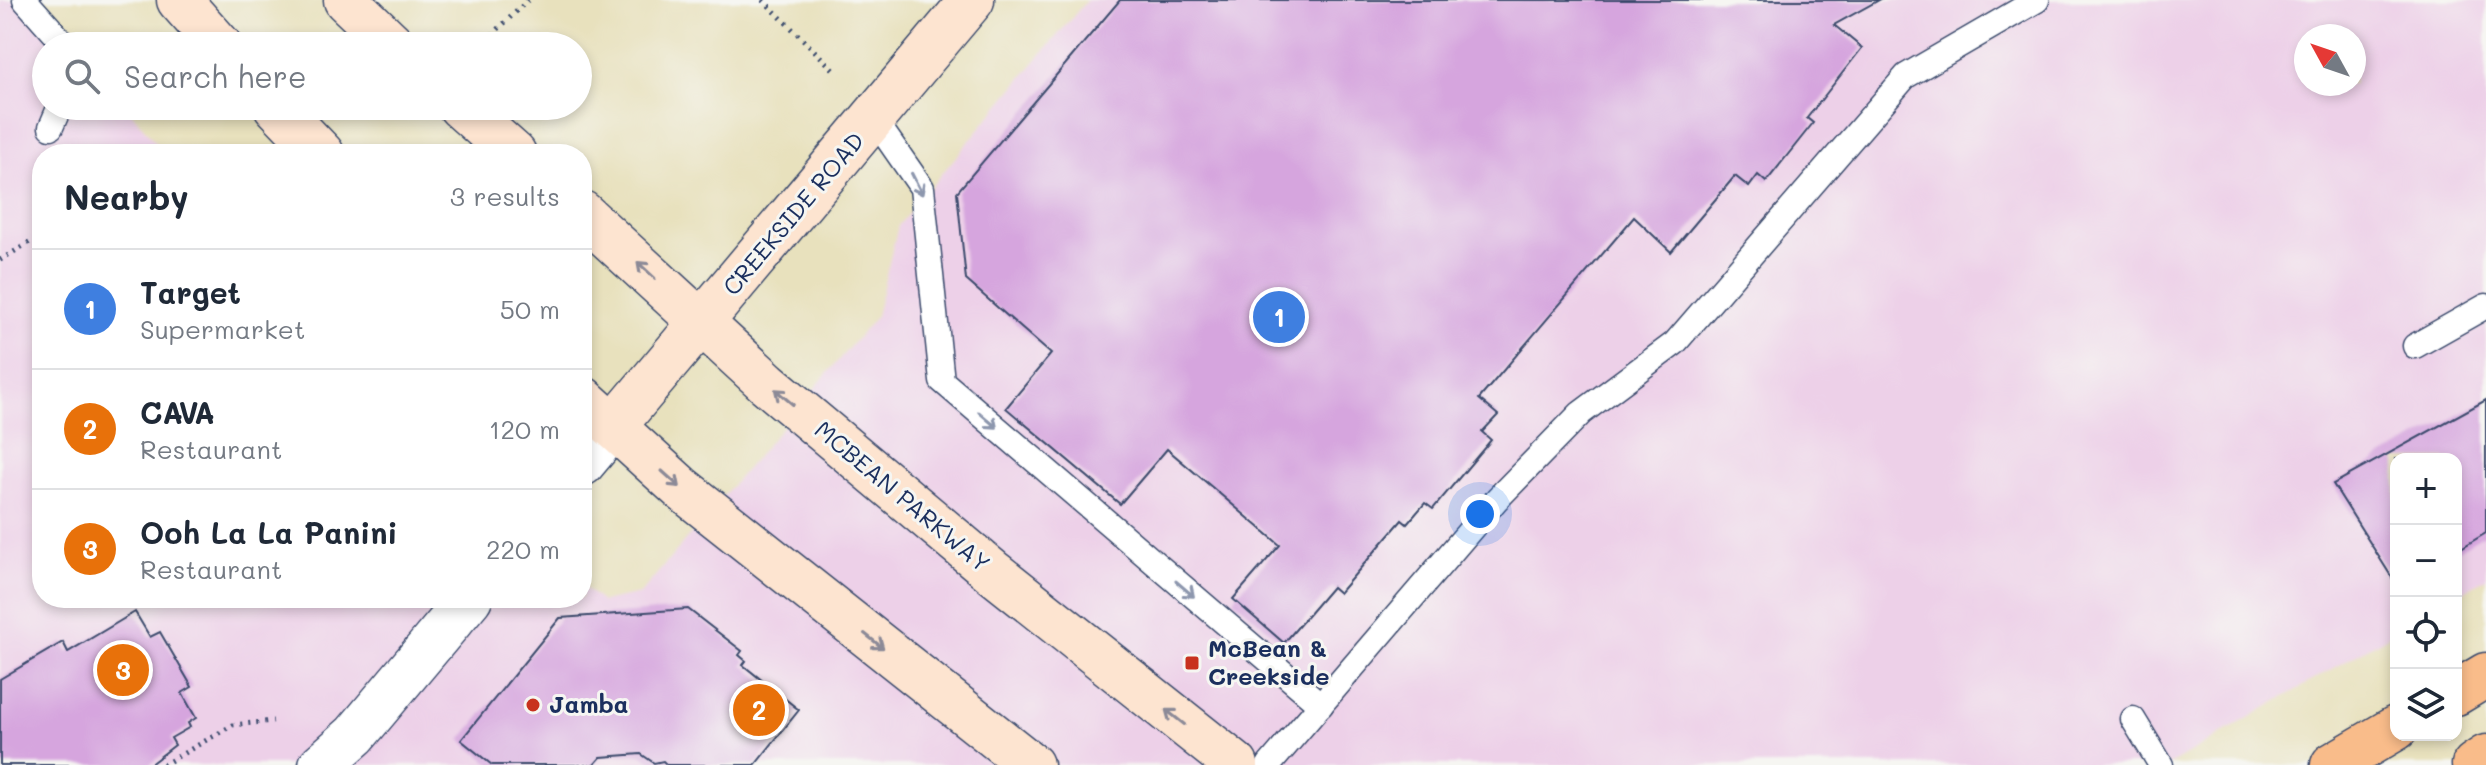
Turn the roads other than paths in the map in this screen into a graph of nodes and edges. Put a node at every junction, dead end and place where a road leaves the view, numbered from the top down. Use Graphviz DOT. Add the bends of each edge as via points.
graph roads {
  1 [pos="25,0"];
  2 [pos="179,0"];
  3 [pos="346,0"];
  4 [pos="972,0"];
  5 [pos="2037,0"];
  6 [pos="54,32"];
  7 [pos="208,32"];
  8 [pos="379,32"];
  9 [pos="874,119"];
  10 [pos="289,120"];
  11 [pos="476,120"];
  12 [pos="312,144"];
  13 [pos="503,144"];
  14 [pos="592,222"];
  15 [pos="2486,306"];
  16 [pos="703,323"];
  17 [pos="2415,346"];
  18 [pos="592,407"];
  19 [pos="614,426"];
  20 [pos="592,452"];
  21 [pos="462,608"];
  22 [pos="2486,675"];
  23 [pos="2462,689"];
  24 [pos="1321,705"];
  25 [pos="2133,719"];
  26 [pos="2390,732"];
  27 [pos="2486,757"];
  28 [pos="321,765"];
  29 [pos="1031,765"];
  30 [pos="1236,765"];
  31 [pos="1269,765"];
  32 [pos="2161,765"];
  33 [pos="2333,765"];
  34 [pos="2474,765"];
  1 -- 6 [label="lane"];
  2 -- 7 [label="main road"];
  3 -- 8 [label="main road"];
  4 -- 9 [label="main road, CREEKSIDE ROAD"];
  5 -- 24 [label="lane" via="1906,76 1675,343 1581,413 1487,511"];
  9 -- 16 [label="main road, CREEKSIDE ROAD"];
  9 -- 24 [label="lane, one-way" via="922,188 942,381"];
  10 -- 12 [label="main road"];
  11 -- 13 [label="main road"];
  16 -- 14 [label="main road, MCBEAN PARKWAY, one-way"];
  15 -- 17 [label="lane"];
  16 -- 19 [label="main road, CREEKSIDE ROAD"];
  30 -- 16 [label="main road, MCBEAN PARKWAY, one-way" via="994,573"];
  18 -- 19 [label="main road"];
  19 -- 20 [label="street"];
  19 -- 29 [label="main road, one-way" via="681,488"];
  21 -- 28 [label="street" via="355,735"];
  22 -- 23 [label="main road"];
  24 -- 31 [label="lane"];
  25 -- 32 [label="lane"];
  26 -- 33 [label="main road"];
  27 -- 34 [label="main road"];
}
